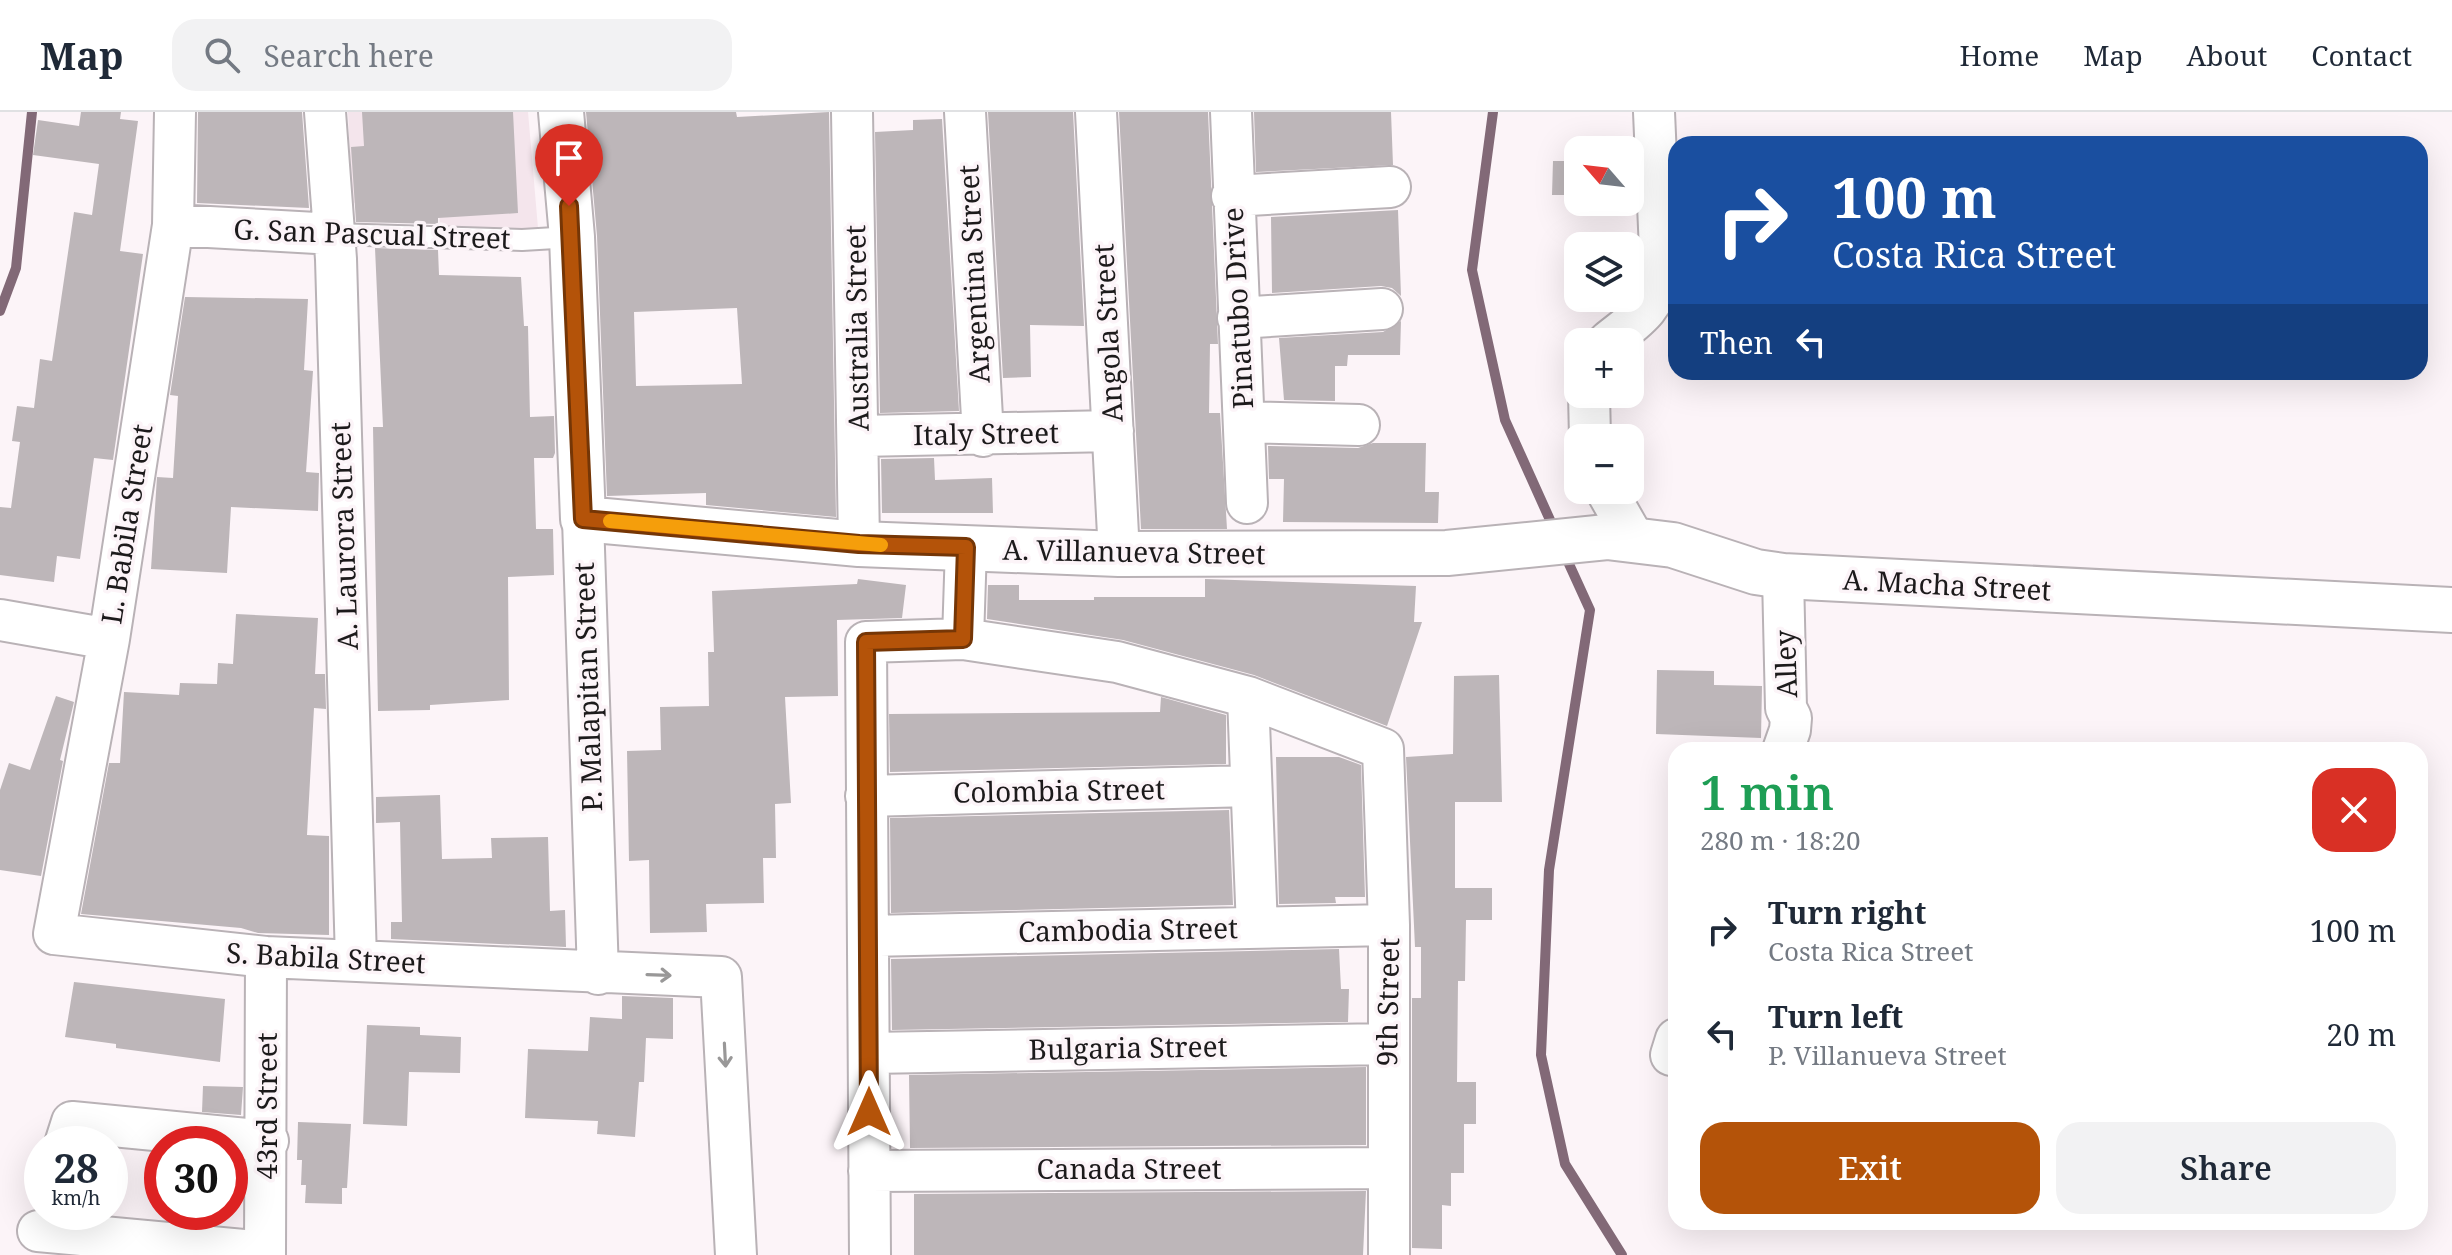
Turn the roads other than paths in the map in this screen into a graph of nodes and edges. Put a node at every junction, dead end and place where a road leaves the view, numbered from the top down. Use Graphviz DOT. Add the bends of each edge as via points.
graph roads {
  1 [pos="175,112"];
  2 [pos="325,112"];
  3 [pos="561,112"];
  4 [pos="852,112"];
  5 [pos="965,112"];
  6 [pos="1096,112"];
  7 [pos="1231,112"];
  8 [pos="1654,112"];
  9 [pos="1390,187"];
  10 [pos="1232,196"];
  11 [pos="173,225"];
  12 [pos="334,234"];
  13 [pos="572,237"];
  14 [pos="1382,309"];
  15 [pos="1238,318"];
  16 [pos="1629,328"];
  17 [pos="1244,422"];
  18 [pos="1359,425"];
  19 [pos="1113,431"];
  20 [pos="859,436"];
  21 [pos="983,436"];
  22 [pos="1247,503"];
  23 [pos="1610,504"];
  24 [pos="583,519"];
  25 [pos="1621,539"];
  26 [pos="859,544"];
  27 [pos="966,547"];
  28 [pos="1447,553"];
  29 [pos="1119,554"];
  30 [pos="1783,576"];
  31 [pos="2452,610"];
  32 [pos="0,620"];
  33 [pos="109,639"];
  34 [pos="963,639"];
  35 [pos="1248,697"];
  36 [pos="1785,742"];
  37 [pos="1251,786"];
  38 [pos="866,796"];
  39 [pos="1389,925"];
  40 [pos="1257,928"];
  41 [pos="54,934"];
  42 [pos="868,936"];
  43 [pos="266,957"];
  44 [pos="356,960"];
  45 [pos="598,974"];
  46 [pos="1387,1044"];
  47 [pos="869,1053"];
  48 [pos="128,1135"];
  49 [pos="268,1141"];
  50 [pos="1389,1168"];
  51 [pos="869,1171"];
  52 [pos="36,1233"];
  53 [pos="265,1254"];
  54 [pos="736,1255"];
  55 [pos="870,1255"];
  56 [pos="1389,1255"];
  1 -- 11 [label="street, L. Babila Street"];
  2 -- 12 [label="street, A. Laurora Street"];
  3 -- 13 [label="street, P. Malapitan Street"];
  4 -- 20 [label="street, Australia Street"];
  5 -- 21 [label="street, Argentina Street"];
  6 -- 19 [label="street, Angola Street"];
  7 -- 10 [label="street, Pinatubo Drive"];
  8 -- 16 [label="street" via="1661,274 1658,294"];
  9 -- 10 [label="street"];
  10 -- 15 [label="street, Pinatubo Drive"];
  11 -- 12 [label="street, G. San Pascual Street"];
  11 -- 33 [label="street, L. Babila Street"];
  12 -- 13 [label="lane, G. San Pascual Street"];
  12 -- 44 [label="street, A. Laurora Street"];
  13 -- 24 [label="street, P. Malapitan Street"];
  14 -- 15 [label="street"];
  15 -- 17 [label="street, Pinatubo Drive"];
  17 -- 18 [label="street"];
  17 -- 22 [label="street, Pinatubo Drive"];
  19 -- 21 [label="street, Italy Street"];
  19 -- 29 [label="street, Angola Street"];
  20 -- 21 [label="street, Italy Street"];
  20 -- 26 [label="street, Australia Street"];
  23 -- 25 [label="street"];
  24 -- 26 [label="street, A. Villanueva Street"];
  24 -- 45 [label="street, P. Malapitan Street"];
  25 -- 28 [label="street, A. Macha Street"];
  25 -- 30 [label="street, A. Macha Street" via="1673,545"];
  26 -- 27 [label="street, A. Villanueva Street"];
  27 -- 29 [label="street, A. Villanueva Street"];
  27 -- 34 [label="street"];
  28 -- 29 [label="street, A. Villanueva Street"];
  30 -- 31 [label="street, A. Macha Street"];
  30 -- 36 [label="street, Alley" via="1786,708 1791,718"];
  32 -- 33 [label="street"];
  33 -- 41 [label="street, L. Babila Street"];
  34 -- 35 [label="street" via="1117,662"];
  34 -- 38 [label="street" via="866,642"];
  35 -- 37 [label="street"];
  35 -- 39 [label="street, 9th Street" via="1383,749"];
  37 -- 38 [label="street, Colombia Street"];
  37 -- 40 [label="street"];
  38 -- 42 [label="street"];
  39 -- 40 [label="street, Cambodia Street"];
  39 -- 46 [label="street, 9th Street"];
  40 -- 42 [label="street, Cambodia Street"];
  41 -- 43 [label="street, S. Babila Street"];
  42 -- 47 [label="street"];
  43 -- 44 [label="street, S. Babila Street"];
  43 -- 49 [label="street, 43rd Street"];
  44 -- 45 [label="street, S. Babila Street"];
  45 -- 54 [label="street, S. Babila Street, one-way" via="721,977"];
  46 -- 47 [label="street, Bulgaria Street"];
  46 -- 50 [label="street, 9th Street"];
  47 -- 51 [label="street"];
  48 -- 49 [label="street"];
  49 -- 53 [label="street, 43rd Street"];
  50 -- 51 [label="street, Canada Street"];
  50 -- 56 [label="street, 9th Street"];
  51 -- 55 [label="street"];
  52 -- 53 [label="street"];
}
